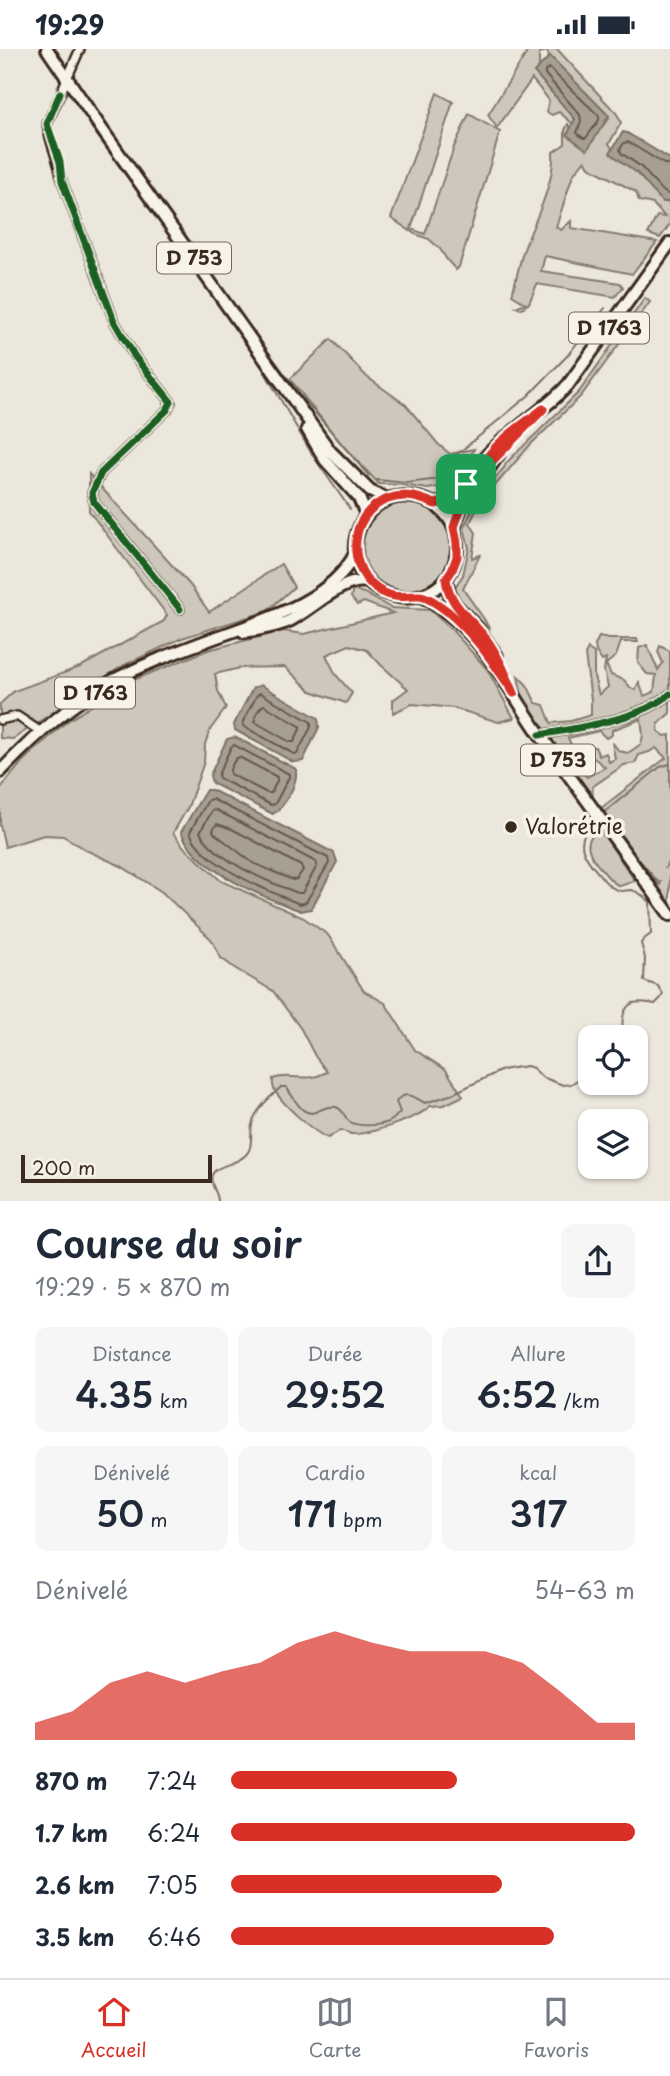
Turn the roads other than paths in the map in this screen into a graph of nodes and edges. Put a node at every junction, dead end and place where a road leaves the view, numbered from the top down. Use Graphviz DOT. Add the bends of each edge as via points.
graph roads {
  1 [pos="39,49"];
  2 [pos="47,49"];
  3 [pos="80,49"];
  4 [pos="67,82"];
  5 [pos="670,243"];
  6 [pos="285,386"];
  7 [pos="543,409"];
  8 [pos="387,499"];
  9 [pos="435,504"];
  10 [pos="366,515"];
  11 [pos="454,527"];
  12 [pos="355,554"];
  13 [pos="446,579"];
  14 [pos="368,582"];
  15 [pos="421,596"];
  16 [pos="180,608"];
  17 [pos="207,640"];
  18 [pos="514,693"];
  19 [pos="670,694"];
  20 [pos="0,720"];
  21 [pos="41,732"];
  22 [pos="540,735"];
  23 [pos="0,772"];
  24 [pos="670,915"];
  1 -- 4 [label="main road, D 753"];
  2 -- 4 [label="main road, D 753"];
  3 -- 4 [label="street"];
  4 -- 6 [label="main road, D 753"];
  4 -- 16 [label="street" via="47,124 62,181 114,321 135,357 171,402 101,473 92,493 94,502"];
  5 -- 7 [label="main road, D 1763" via="568,385"];
  6 -- 8 [label="main road, D 753" via="346,469 370,491"];
  6 -- 10 [label="main road, D 753" via="318,450 359,498"];
  7 -- 9 [label="main road, D 1763" via="502,441 460,492"];
  7 -- 11 [label="main road, D 1763" via="491,462 461,507"];
  8 -- 9 [label="main road" via="405,495"];
  8 -- 10 [label="main road"];
  9 -- 11 [label="main road"];
  10 -- 12 [label="main road" via="359,526"];
  11 -- 13 [label="main road" via="457,557"];
  12 -- 14 [label="main road"];
  12 -- 17 [label="main road, D 1763" via="340,575 293,607"];
  13 -- 15 [label="main road"];
  13 -- 18 [label="main road, D 753" via="452,600 498,656"];
  14 -- 15 [label="main road" via="394,597"];
  14 -- 17 [label="main road, D 1763" via="344,586 286,622"];
  15 -- 18 [label="main road, D 753" via="471,633"];
  17 -- 21 [label="main road, D 1763" via="111,682"];
  18 -- 22 [label="main road, D 753"];
  19 -- 22 [label="street" via="627,714"];
  20 -- 21 [label="street" via="17,716"];
  21 -- 23 [label="main road, D 1763"];
  22 -- 24 [label="main road, D 753"];
}
